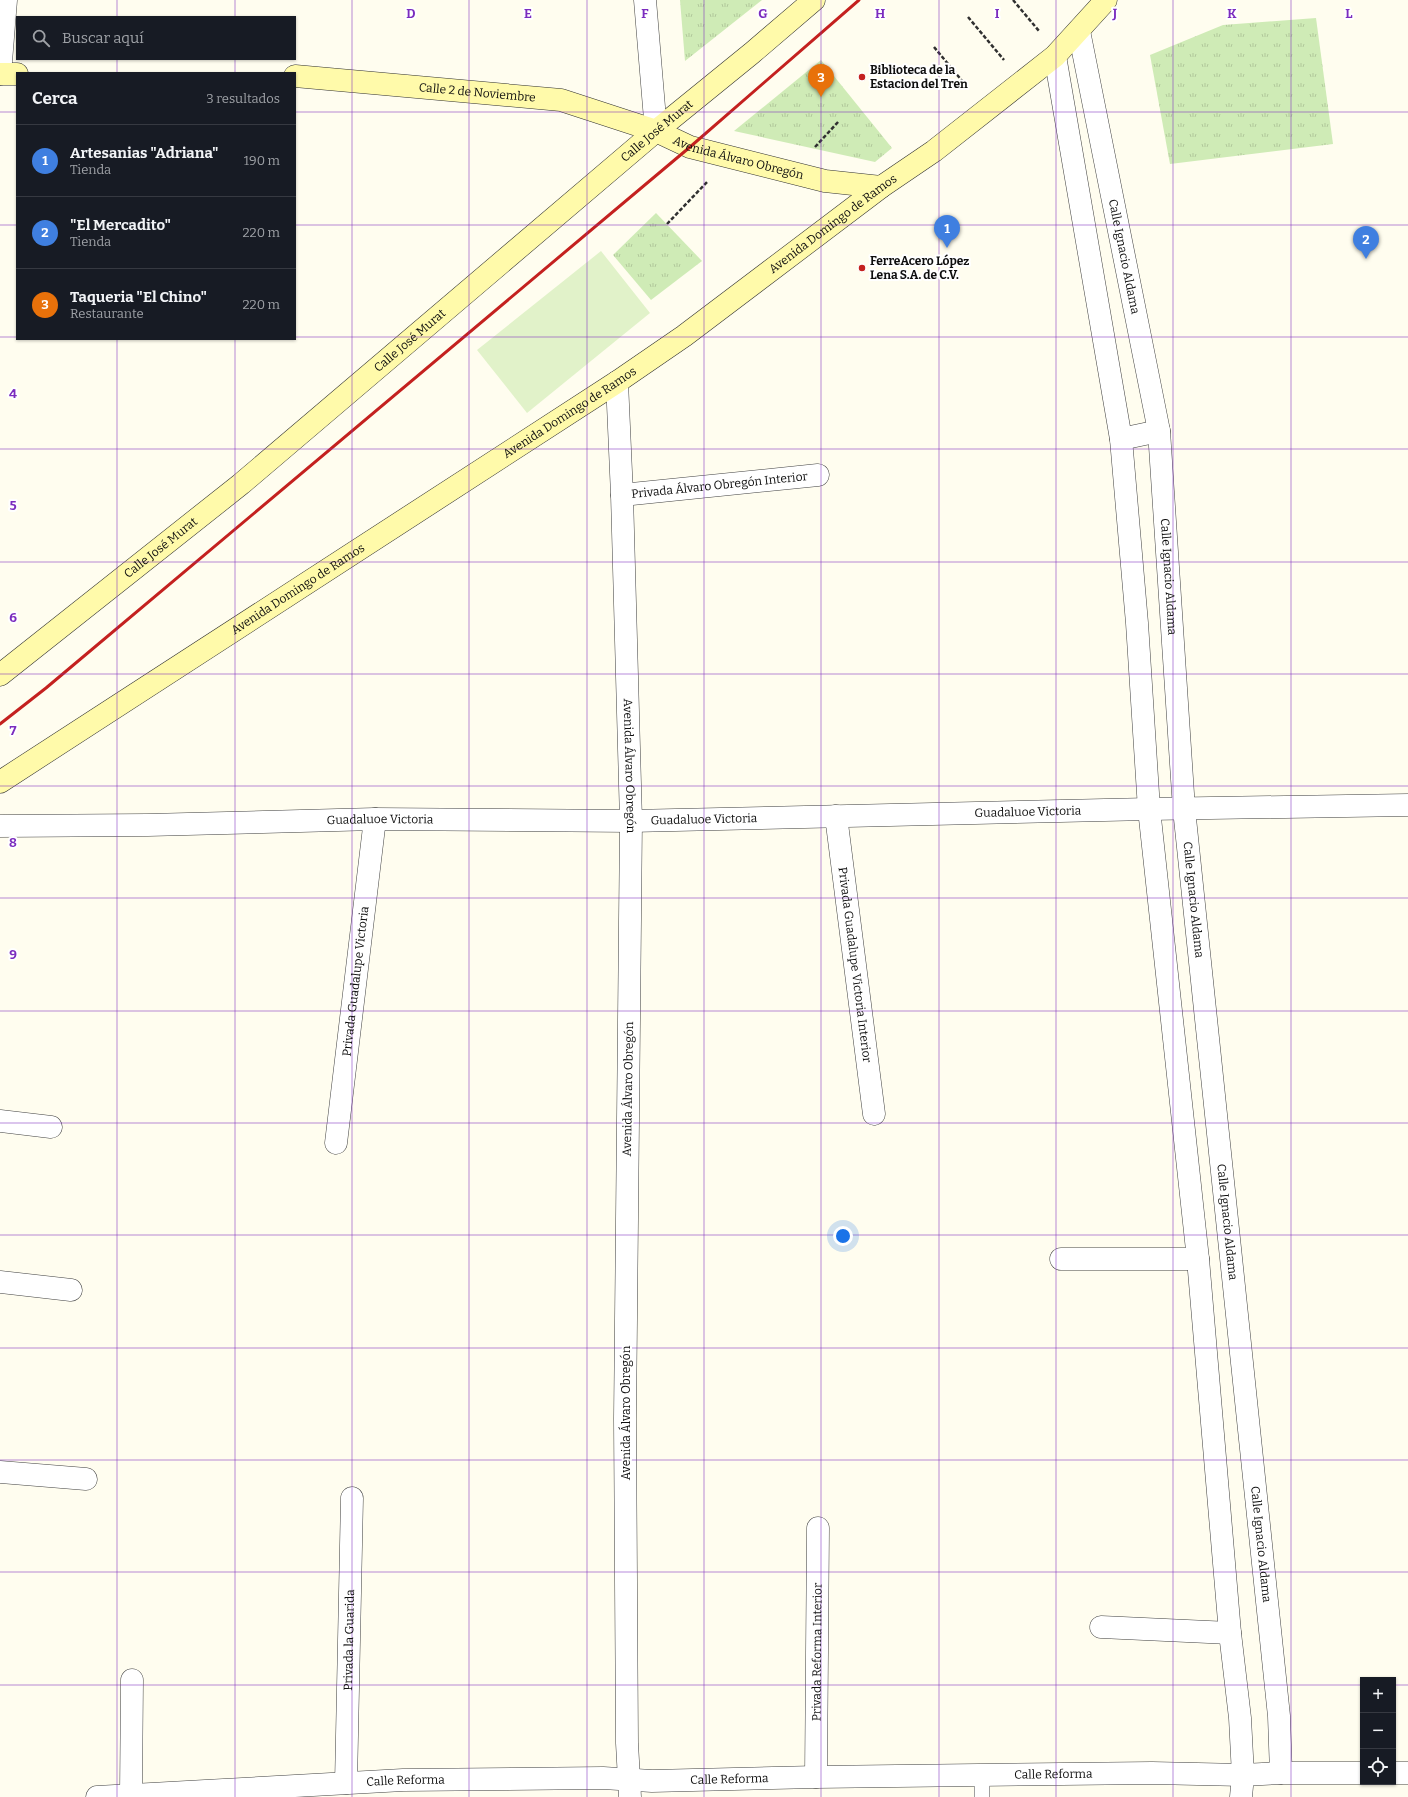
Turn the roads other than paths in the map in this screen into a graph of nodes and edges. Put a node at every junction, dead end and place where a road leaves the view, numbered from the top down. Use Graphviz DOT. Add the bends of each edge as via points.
graph roads {
  1 [pos="6,0"];
  2 [pos="645,0"];
  3 [pos="814,0"];
  4 [pos="1106,0"];
  5 [pos="1079,31"];
  6 [pos="1055,56"];
  7 [pos="0,74"];
  8 [pos="16,74"];
  9 [pos="296,76"];
  10 [pos="656,131"];
  11 [pos="881,187"];
  12 [pos="617,382"];
  13 [pos="1158,431"];
  14 [pos="1121,439"];
  15 [pos="818,475"];
  16 [pos="622,495"];
  17 [pos="0,676"];
  18 [pos="0,782"];
  19 [pos="1408,805"];
  20 [pos="1150,809"];
  21 [pos="1184,809"];
  22 [pos="836,816"];
  23 [pos="375,819"];
  24 [pos="631,821"];
  25 [pos="0,826"];
  26 [pos="874,1114"];
  27 [pos="0,1120"];
  28 [pos="51,1127"];
  29 [pos="336,1143"];
  30 [pos="1061,1259"];
  31 [pos="1198,1259"];
  32 [pos="0,1282"];
  33 [pos="71,1290"];
  34 [pos="1235,1292"];
  35 [pos="1201,1295"];
  36 [pos="0,1472"];
  37 [pos="86,1479"];
  38 [pos="352,1498"];
  39 [pos="818,1528"];
  40 [pos="1101,1626"];
  41 [pos="1230,1633"];
  42 [pos="132,1680"];
  43 [pos="1281,1773"];
  44 [pos="1360,1773"];
  45 [pos="1396,1773"];
  46 [pos="1408,1773"];
  47 [pos="982,1775"];
  48 [pos="1243,1775"];
  49 [pos="816,1777"];
  50 [pos="346,1783"];
  51 [pos="630,1789"];
  52 [pos="308,1791"];
  53 [pos="131,1795"];
  54 [pos="97,1797"];
  55 [pos="982,1797"];
  56 [pos="1241,1797"];
  1 -- 7 [label="street"];
  2 -- 10 [label="street"];
  3 -- 10 [label="street, Calle José Murat"];
  4 -- 5 [label="street, Avenida Domingo de Ramos"];
  5 -- 6 [label="street, Avenida Domingo de Ramos"];
  5 -- 13 [label="street, Calle Ignacio Aldama"];
  6 -- 11 [label="street, Avenida Domingo de Ramos" via="934,151"];
  6 -- 14 [label="street"];
  7 -- 8 [label="street"];
  9 -- 10 [label="street, Calle 2 de Noviembre" via="561,100"];
  10 -- 11 [label="street, Avenida Álvaro Obregón" via="690,147 731,158 825,181"];
  10 -- 17 [label="street, Calle José Murat" via="242,484"];
  11 -- 12 [label="street, Avenida Domingo de Ramos" via="684,336"];
  12 -- 16 [label="street, Avenida Álvaro Obregón"];
  12 -- 18 [label="street, Avenida Domingo de Ramos"];
  13 -- 14 [label="street"];
  13 -- 21 [label="street, Calle Ignacio Aldama"];
  14 -- 20 [label="street"];
  15 -- 16 [label="street, Privada Álvaro Obregón Interior"];
  16 -- 24 [label="street, Avenida Álvaro Obregón"];
  19 -- 21 [label="street, Guadaluoe Victoria"];
  20 -- 21 [label="street, Guadaluoe Victoria"];
  20 -- 22 [label="street, Guadaluoe Victoria"];
  20 -- 31 [label="street"];
  21 -- 34 [label="street, Calle Ignacio Aldama"];
  22 -- 24 [label="street, Guadaluoe Victoria"];
  22 -- 26 [label="street, Privada Guadalupe Victoria Interior"];
  23 -- 24 [label="street, Guadaluoe Victoria"];
  23 -- 25 [label="street, Guadaluoe Victoria"];
  23 -- 29 [label="street, Privada Guadalupe Victoria"];
  24 -- 51 [label="street, Avenida Álvaro Obregón" via="625,1411 627,1743"];
  27 -- 28 [label="street"];
  30 -- 31 [label="street"];
  31 -- 35 [label="street"];
  32 -- 33 [label="street"];
  34 -- 35 [label="street"];
  34 -- 43 [label="street, Calle Ignacio Aldama" via="1279,1716"];
  35 -- 41 [label="street"];
  36 -- 37 [label="street"];
  38 -- 50 [label="street, Privada la Guarida"];
  39 -- 49 [label="street, Privada Reforma Interior"];
  40 -- 41 [label="street"];
  41 -- 48 [label="street" via="1240,1718"];
  42 -- 53 [label="street"];
  43 -- 44 [label="street, Calle Reforma"];
  43 -- 48 [label="street, Calle Reforma"];
  45 -- 46 [label="street"];
  47 -- 48 [label="street, Calle Reforma" via="1152,1772"];
  47 -- 49 [label="street, Calle Reforma"];
  47 -- 55 [label="lane"];
  48 -- 56 [label="street"];
  49 -- 51 [label="street, Calle Reforma"];
  50 -- 51 [label="street, Calle Reforma" via="603,1778"];
  50 -- 52 [label="street, Calle Reforma"];
  52 -- 53 [label="street, Calle Reforma"];
  53 -- 54 [label="street, Calle Reforma"];
}
